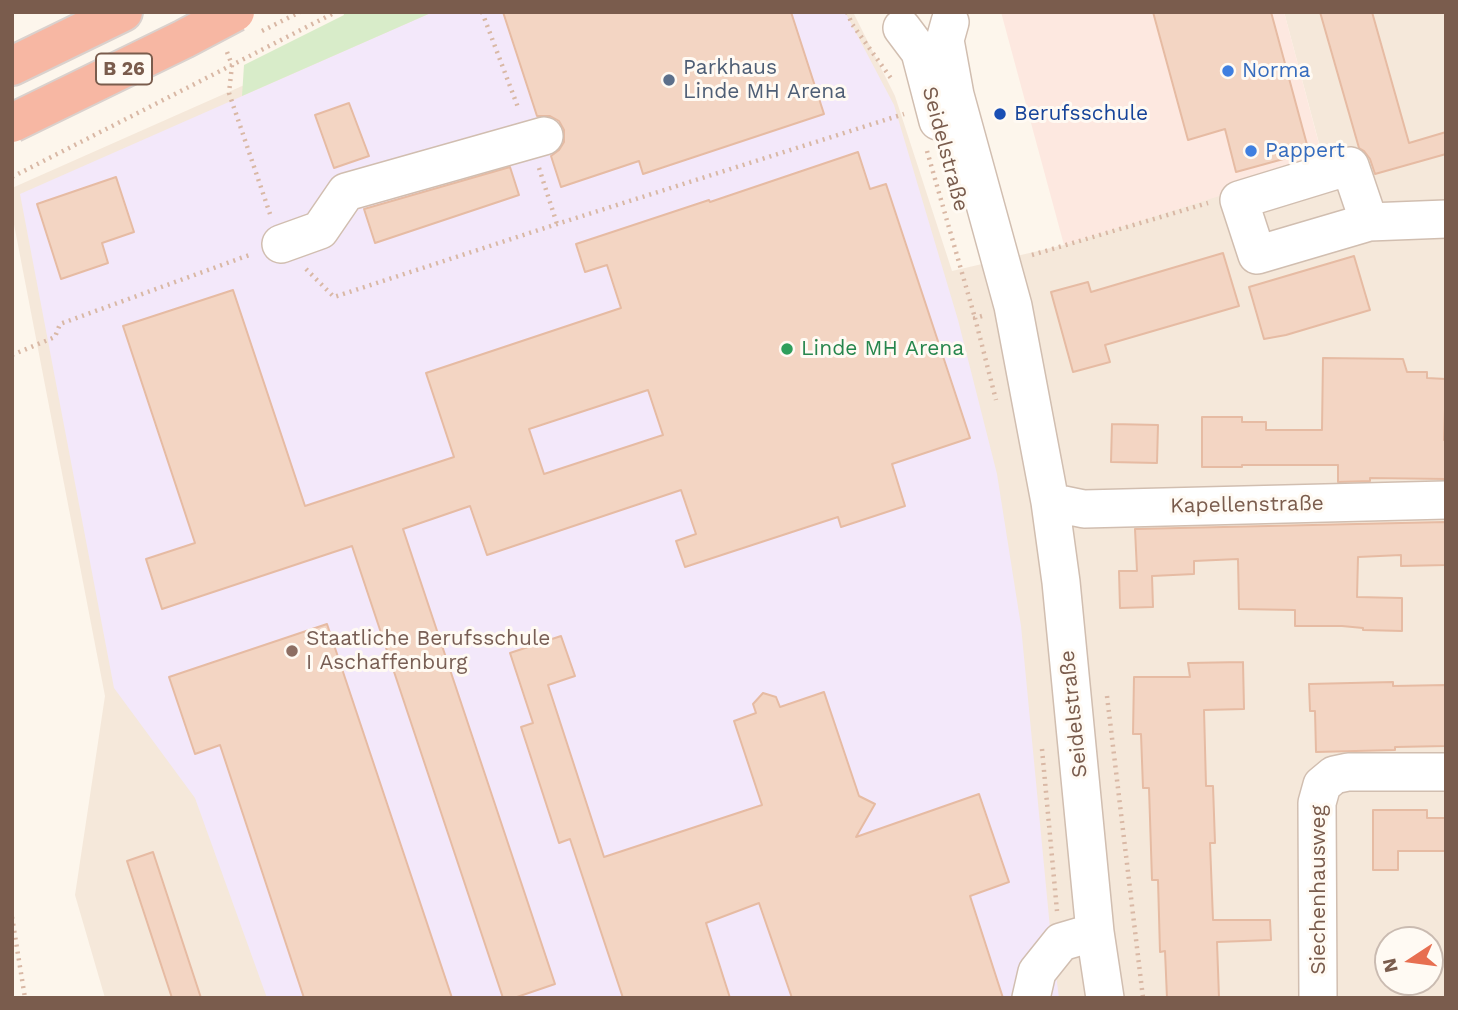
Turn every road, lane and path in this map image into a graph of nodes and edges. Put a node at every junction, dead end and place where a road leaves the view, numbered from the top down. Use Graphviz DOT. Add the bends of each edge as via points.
graph roads {
  1 [pos="123,12"];
  2 [pos="336,12"];
  3 [pos="847,12"];
  4 [pos="954,17"];
  5 [pos="891,20"];
  6 [pos="230,28"];
  7 [pos="232,65"];
  8 [pos="12,66"];
  9 [pos="895,84"];
  10 [pos="933,103"];
  11 [pos="12,123"];
  12 [pos="544,136"];
  13 [pos="926,150"];
  14 [pos="12,177"];
  15 [pos="1239,200"];
  16 [pos="1446,219"];
  17 [pos="1369,222"];
  18 [pos="281,244"];
  19 [pos="983,277"];
  20 [pos="983,316"];
  21 [pos="12,355"];
  22 [pos="997,405"];
  23 [pos="1036,432"];
  24 [pos="1446,500"];
  25 [pos="1050,502"];
  26 [pos="1106,686"];
  27 [pos="1042,742"];
  28 [pos="1446,772"];
  29 [pos="12,917"];
  30 [pos="1095,932"];
  31 [pos="1060,942"];
  32 [pos="25,998"];
  33 [pos="1031,998"];
  34 [pos="1105,998"];
  35 [pos="1143,998"];
  36 [pos="1318,998"];
  1 -- 8 [label="highway, B 26"];
  2 -- 7 [label="path"];
  3 -- 9 [label="path"];
  4 -- 5 [label="street" via="930,30 916,31"];
  4 -- 19 [label="street, Seidelstraße" via="945,40"];
  5 -- 10 [label="street, Seidelstraße" via="920,52"];
  6 -- 7 [label="path"];
  6 -- 11 [label="highway, B 26, bridge" via="184,40"];
  7 -- 14 [label="path"];
  7 -- 18 [label="path" via="229,93"];
  10 -- 18 [label="path" via="334,297"];
  10 -- 19 [label="street, Seidelstraße"];
  12 -- 18 [label="street" via="346,192 320,230"];
  13 -- 19 [label="path"];
  15 -- 17 [label="street" via="1257,255"];
  15 -- 17 [label="street" via="1350,166"];
  15 -- 19 [label="path" via="1225,198 1077,241"];
  16 -- 17 [label="street"];
  18 -- 21 [label="path" via="60,324 55,337"];
  19 -- 20 [label="street, Seidelstraße"];
  19 -- 20 [label="path"];
  19 -- 23 [label="street, Seidelstraße" via="1013,306"];
  20 -- 22 [label="path"];
  20 -- 23 [label="street, Seidelstraße"];
  23 -- 25 [label="street, Seidelstraße"];
  24 -- 25 [label="street, Kapellenstraße" via="1084,509"];
  25 -- 30 [label="street, Seidelstraße"];
  26 -- 35 [label="path"];
  27 -- 31 [label="path"];
  28 -- 36 [label="street, Siechenhausweg" via="1348,772 1334,775 1322,785 1317,803"];
  29 -- 32 [label="path"];
  30 -- 31 [label="street"];
  30 -- 34 [label="street, Seidelstraße"];
  31 -- 33 [label="street" via="1037,972"];
}
